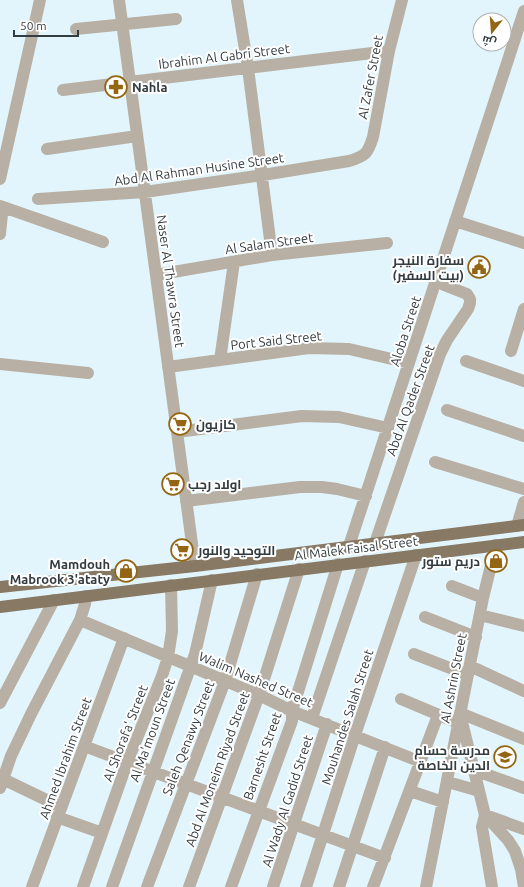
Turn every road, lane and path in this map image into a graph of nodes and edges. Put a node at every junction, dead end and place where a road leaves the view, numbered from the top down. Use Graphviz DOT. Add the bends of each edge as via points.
graph roads {
  1 [pos="40,0"];
  2 [pos="119,0"];
  3 [pos="237,0"];
  4 [pos="402,0"];
  5 [pos="524,11"];
  6 [pos="176,19"];
  7 [pos="122,24"];
  8 [pos="76,29"];
  9 [pos="389,51"];
  10 [pos="248,68"];
  11 [pos="130,82"];
  12 [pos="63,90"];
  13 [pos="137,136"];
  14 [pos="47,149"];
  15 [pos="362,158"];
  16 [pos="263,175"];
  17 [pos="0,178"];
  18 [pos="145,192"];
  19 [pos="38,199"];
  20 [pos="0,206"];
  21 [pos="0,209"];
  22 [pos="455,221"];
  23 [pos="0,234"];
  24 [pos="103,242"];
  25 [pos="387,243"];
  26 [pos="524,243"];
  27 [pos="272,255"];
  28 [pos="234,262"];
  29 [pos="156,275"];
  30 [pos="444,285"];
  31 [pos="524,309"];
  32 [pos="511,351"];
  33 [pos="220,360"];
  34 [pos="466,361"];
  35 [pos="409,363"];
  36 [pos="0,364"];
  37 [pos="168,367"];
  38 [pos="88,373"];
  39 [pos="524,381"];
  40 [pos="447,410"];
  41 [pos="388,428"];
  42 [pos="177,432"];
  43 [pos="524,436"];
  44 [pos="435,462"];
  45 [pos="524,489"];
  46 [pos="366,496"];
  47 [pos="186,501"];
  48 [pos="524,502"];
  49 [pos="521,526"];
  50 [pos="524,542"];
  51 [pos="375,543"];
  52 [pos="496,545"];
  53 [pos="349,546"];
  54 [pos="416,555"];
  55 [pos="365,561"];
  56 [pos="338,564"];
  57 [pos="195,566"];
  58 [pos="299,569"];
  59 [pos="257,574"];
  60 [pos="212,580"];
  61 [pos="32,583"];
  62 [pos="171,585"];
  63 [pos="452,586"];
  64 [pos="0,587"];
  65 [pos="86,596"];
  66 [pos="483,598"];
  67 [pos="54,600"];
  68 [pos="31,603"];
  69 [pos="1,607"];
  70 [pos="480,615"];
  71 [pos="425,617"];
  72 [pos="80,620"];
  73 [pos="524,626"];
  74 [pos="476,637"];
  75 [pos="124,638"];
  76 [pos="414,654"];
  77 [pos="168,657"];
  78 [pos="190,667"];
  79 [pos="469,671"];
  80 [pos="225,681"];
  81 [pos="524,691"];
  82 [pos="259,695"];
  83 [pos="401,699"];
  84 [pos="0,703"];
  85 [pos="292,711"];
  86 [pos="438,715"];
  87 [pos="312,718"];
  88 [pos="459,718"];
  89 [pos="326,724"];
  90 [pos="355,735"];
  91 [pos="524,739"];
  92 [pos="84,746"];
  93 [pos="385,748"];
  94 [pos="421,762"];
  95 [pos="127,763"];
  96 [pos="474,770"];
  97 [pos="152,772"];
  98 [pos="1,782"];
  99 [pos="448,782"];
  100 [pos="185,784"];
  101 [pos="524,788"];
  102 [pos="410,791"];
  103 [pos="479,791"];
  104 [pos="222,798"];
  105 [pos="444,802"];
  106 [pos="59,812"];
  107 [pos="258,812"];
  108 [pos="485,815"];
  109 [pos="294,825"];
  110 [pos="524,829"];
  111 [pos="102,833"];
  112 [pos="322,835"];
  113 [pos="353,846"];
  114 [pos="385,858"];
  115 [pos="522,869"];
  116 [pos="32,887"];
  117 [pos="83,887"];
  118 [pos="112,887"];
  119 [pos="147,887"];
  120 [pos="189,887"];
  121 [pos="231,887"];
  122 [pos="273,887"];
  123 [pos="306,887"];
  124 [pos="338,887"];
  125 [pos="373,887"];
  126 [pos="426,887"];
  127 [pos="492,887"];
  128 [pos="524,887"];
  1 -- 17 [label="street"];
  2 -- 7 [label="street, Naser Al Thawra Street"];
  3 -- 10 [label="street"];
  4 -- 9 [label="street, Al Zafer Street"];
  5 -- 22 [label="street, Aloba Street"];
  6 -- 7 [label="street"];
  7 -- 8 [label="street"];
  7 -- 11 [label="street, Naser Al Thawra Street"];
  9 -- 10 [label="street, Ibrahim Al Gabri Street"];
  9 -- 15 [label="street, Al Zafer Street" via="373,137 369,149"];
  10 -- 11 [label="street, Ibrahim Al Gabri Street"];
  10 -- 16 [label="street"];
  11 -- 12 [label="street, Ibrahim Al Gabri Street"];
  11 -- 13 [label="street, Naser Al Thawra Street"];
  13 -- 14 [label="street"];
  13 -- 18 [label="street, Naser Al Thawra Street"];
  15 -- 16 [label="street, Abd Al Rahman Husine Street"];
  16 -- 18 [label="street, Abd Al Rahman Husine Street"];
  16 -- 27 [label="street"];
  18 -- 19 [label="street, Abd Al Rahman Husine Street"];
  18 -- 29 [label="street, Naser Al Thawra Street"];
  20 -- 24 [label="street"];
  21 -- 23 [label="street"];
  22 -- 26 [label="street"];
  22 -- 35 [label="street, Aloba Street"];
  25 -- 27 [label="street, Al Salam Street"];
  27 -- 28 [label="street, Al Salam Street"];
  28 -- 29 [label="street, Al Salam Street"];
  28 -- 33 [label="street"];
  29 -- 37 [label="street, Naser Al Thawra Street"];
  30 -- 51 [label="street, Abd Al Qader Street" via="467,294 470,303 440,354"];
  31 -- 32 [label="street"];
  33 -- 35 [label="street, Port Said Street" via="309,348 348,349"];
  33 -- 37 [label="street, Port Said Street"];
  34 -- 39 [label="street"];
  35 -- 41 [label="street, Aloba Street"];
  36 -- 38 [label="street"];
  37 -- 42 [label="street, Naser Al Thawra Street"];
  40 -- 43 [label="street"];
  41 -- 42 [label="street" via="339,417 315,415"];
  41 -- 46 [label="street, Aloba Street"];
  42 -- 47 [label="street, Naser Al Thawra Street"];
  44 -- 45 [label="street"];
  46 -- 47 [label="street" via="337,489 300,487"];
  46 -- 53 [label="street, Aloba Street"];
  47 -- 57 [label="street, Naser Al Thawra Street"];
  48 -- 49 [label="street"];
  49 -- 51 [label="main road, Al Malek Faisal Street"];
  50 -- 52 [label="main road, Al Malek Faisal Street"];
  51 -- 53 [label="main road, Al Malek Faisal Street"];
  52 -- 54 [label="main road, Al Malek Faisal Street"];
  52 -- 66 [label="street, Al Ashrin Street"];
  53 -- 57 [label="main road, Al Malek Faisal Street"];
  54 -- 55 [label="main road, Al Malek Faisal Street"];
  54 -- 90 [label="street, Mouhandes Salah Street"];
  55 -- 56 [label="main road, Al Malek Faisal Street"];
  55 -- 87 [label="street"];
  56 -- 58 [label="main road, Al Malek Faisal Street"];
  56 -- 85 [label="street, Barnesht Street"];
  57 -- 61 [label="main road, Al Malek Faisal Street"];
  58 -- 59 [label="main road, Al Malek Faisal Street"];
  58 -- 82 [label="street, Abd Al Moneim Riyad Street"];
  59 -- 60 [label="main road, Al Malek Faisal Street"];
  59 -- 80 [label="street, Saleh Qenawy Street"];
  60 -- 62 [label="main road, Al Malek Faisal Street"];
  60 -- 78 [label="street, Al Ma'moun Street" via="198,644"];
  61 -- 64 [label="main road, Al Malek Faisal Street"];
  61 -- 68 [label="main road" via="27,588 27,596"];
  62 -- 65 [label="main road, Al Malek Faisal Street"];
  62 -- 77 [label="street, Al Shorafa' Street" via="172,631"];
  63 -- 66 [label="street"];
  64 -- 69 [label="main road" via="6,596"];
  65 -- 67 [label="main road, Al Malek Faisal Street"];
  65 -- 72 [label="street"];
  66 -- 70 [label="street, Al Ashrin Street"];
  67 -- 68 [label="main road, Al Malek Faisal Street"];
  67 -- 84 [label="street"];
  68 -- 69 [label="main road, Al Malek Faisal Street"];
  70 -- 73 [label="street"];
  70 -- 74 [label="street, Al Ashrin Street"];
  71 -- 74 [label="street"];
  72 -- 75 [label="street, Walim Nashed Street"];
  72 -- 98 [label="street" via="10,756"];
  74 -- 79 [label="street, Al Ashrin Street"];
  75 -- 77 [label="street, Walim Nashed Street"];
  75 -- 92 [label="street, Ahmed Ibrahim Street"];
  76 -- 79 [label="street"];
  77 -- 78 [label="street, Walim Nashed Street"];
  77 -- 95 [label="street, Al Shorafa' Street"];
  78 -- 80 [label="street, Walim Nashed Street"];
  78 -- 97 [label="street, Al Ma'moun Street"];
  79 -- 81 [label="street"];
  79 -- 88 [label="street, Al Ashrin Street"];
  80 -- 82 [label="street, Walim Nashed Street"];
  80 -- 100 [label="street, Saleh Qenawy Street"];
  82 -- 85 [label="street, Walim Nashed Street"];
  82 -- 104 [label="street, Abd Al Moneim Riyad Street"];
  83 -- 86 [label="street"];
  85 -- 87 [label="street, Walim Nashed Street"];
  85 -- 107 [label="street, Barnesht Street" via="292,721"];
  86 -- 88 [label="street"];
  86 -- 94 [label="street"];
  87 -- 89 [label="street, Walim Nashed Street"];
  88 -- 91 [label="street"];
  88 -- 96 [label="street"];
  88 -- 99 [label="street, Al Ashrin Street"];
  89 -- 90 [label="street, Walim Nashed Street"];
  89 -- 109 [label="street, Al Wady Al Gadid Street"];
  90 -- 93 [label="street, Walim Nashed Street"];
  90 -- 112 [label="street, Mouhandes Salah Street"];
  92 -- 95 [label="street"];
  92 -- 106 [label="street, Ahmed Ibrahim Street"];
  93 -- 94 [label="street, Walim Nashed Street"];
  93 -- 113 [label="street"];
  94 -- 102 [label="street"];
  95 -- 97 [label="street"];
  95 -- 111 [label="street, Al Shorafa' Street"];
  96 -- 101 [label="street"];
  96 -- 103 [label="street"];
  97 -- 100 [label="street"];
  97 -- 118 [label="street, Al Ma'moun Street"];
  98 -- 106 [label="street"];
  99 -- 103 [label="street"];
  99 -- 105 [label="street, Al Ashrin Street"];
  100 -- 104 [label="street"];
  100 -- 119 [label="street, Saleh Qenawy Street"];
  102 -- 105 [label="street"];
  102 -- 114 [label="street"];
  103 -- 108 [label="street"];
  104 -- 107 [label="street"];
  104 -- 120 [label="street, Abd Al Moneim Riyad Street"];
  105 -- 126 [label="street, Al Ashrin Street"];
  106 -- 111 [label="street"];
  106 -- 116 [label="street, Ahmed Ibrahim Street"];
  107 -- 109 [label="street"];
  107 -- 121 [label="street, Barnesht Street"];
  108 -- 110 [label="street"];
  108 -- 115 [label="street" via="508,840"];
  108 -- 127 [label="street" via="482,827"];
  109 -- 112 [label="street"];
  109 -- 122 [label="street, Al Wady Al Gadid Street"];
  111 -- 117 [label="street, Al Shorafa' Street"];
  112 -- 113 [label="street"];
  112 -- 123 [label="street, Mouhandes Salah Street"];
  113 -- 114 [label="street"];
  113 -- 124 [label="street"];
  114 -- 125 [label="street"];
  115 -- 128 [label="street"];
}
